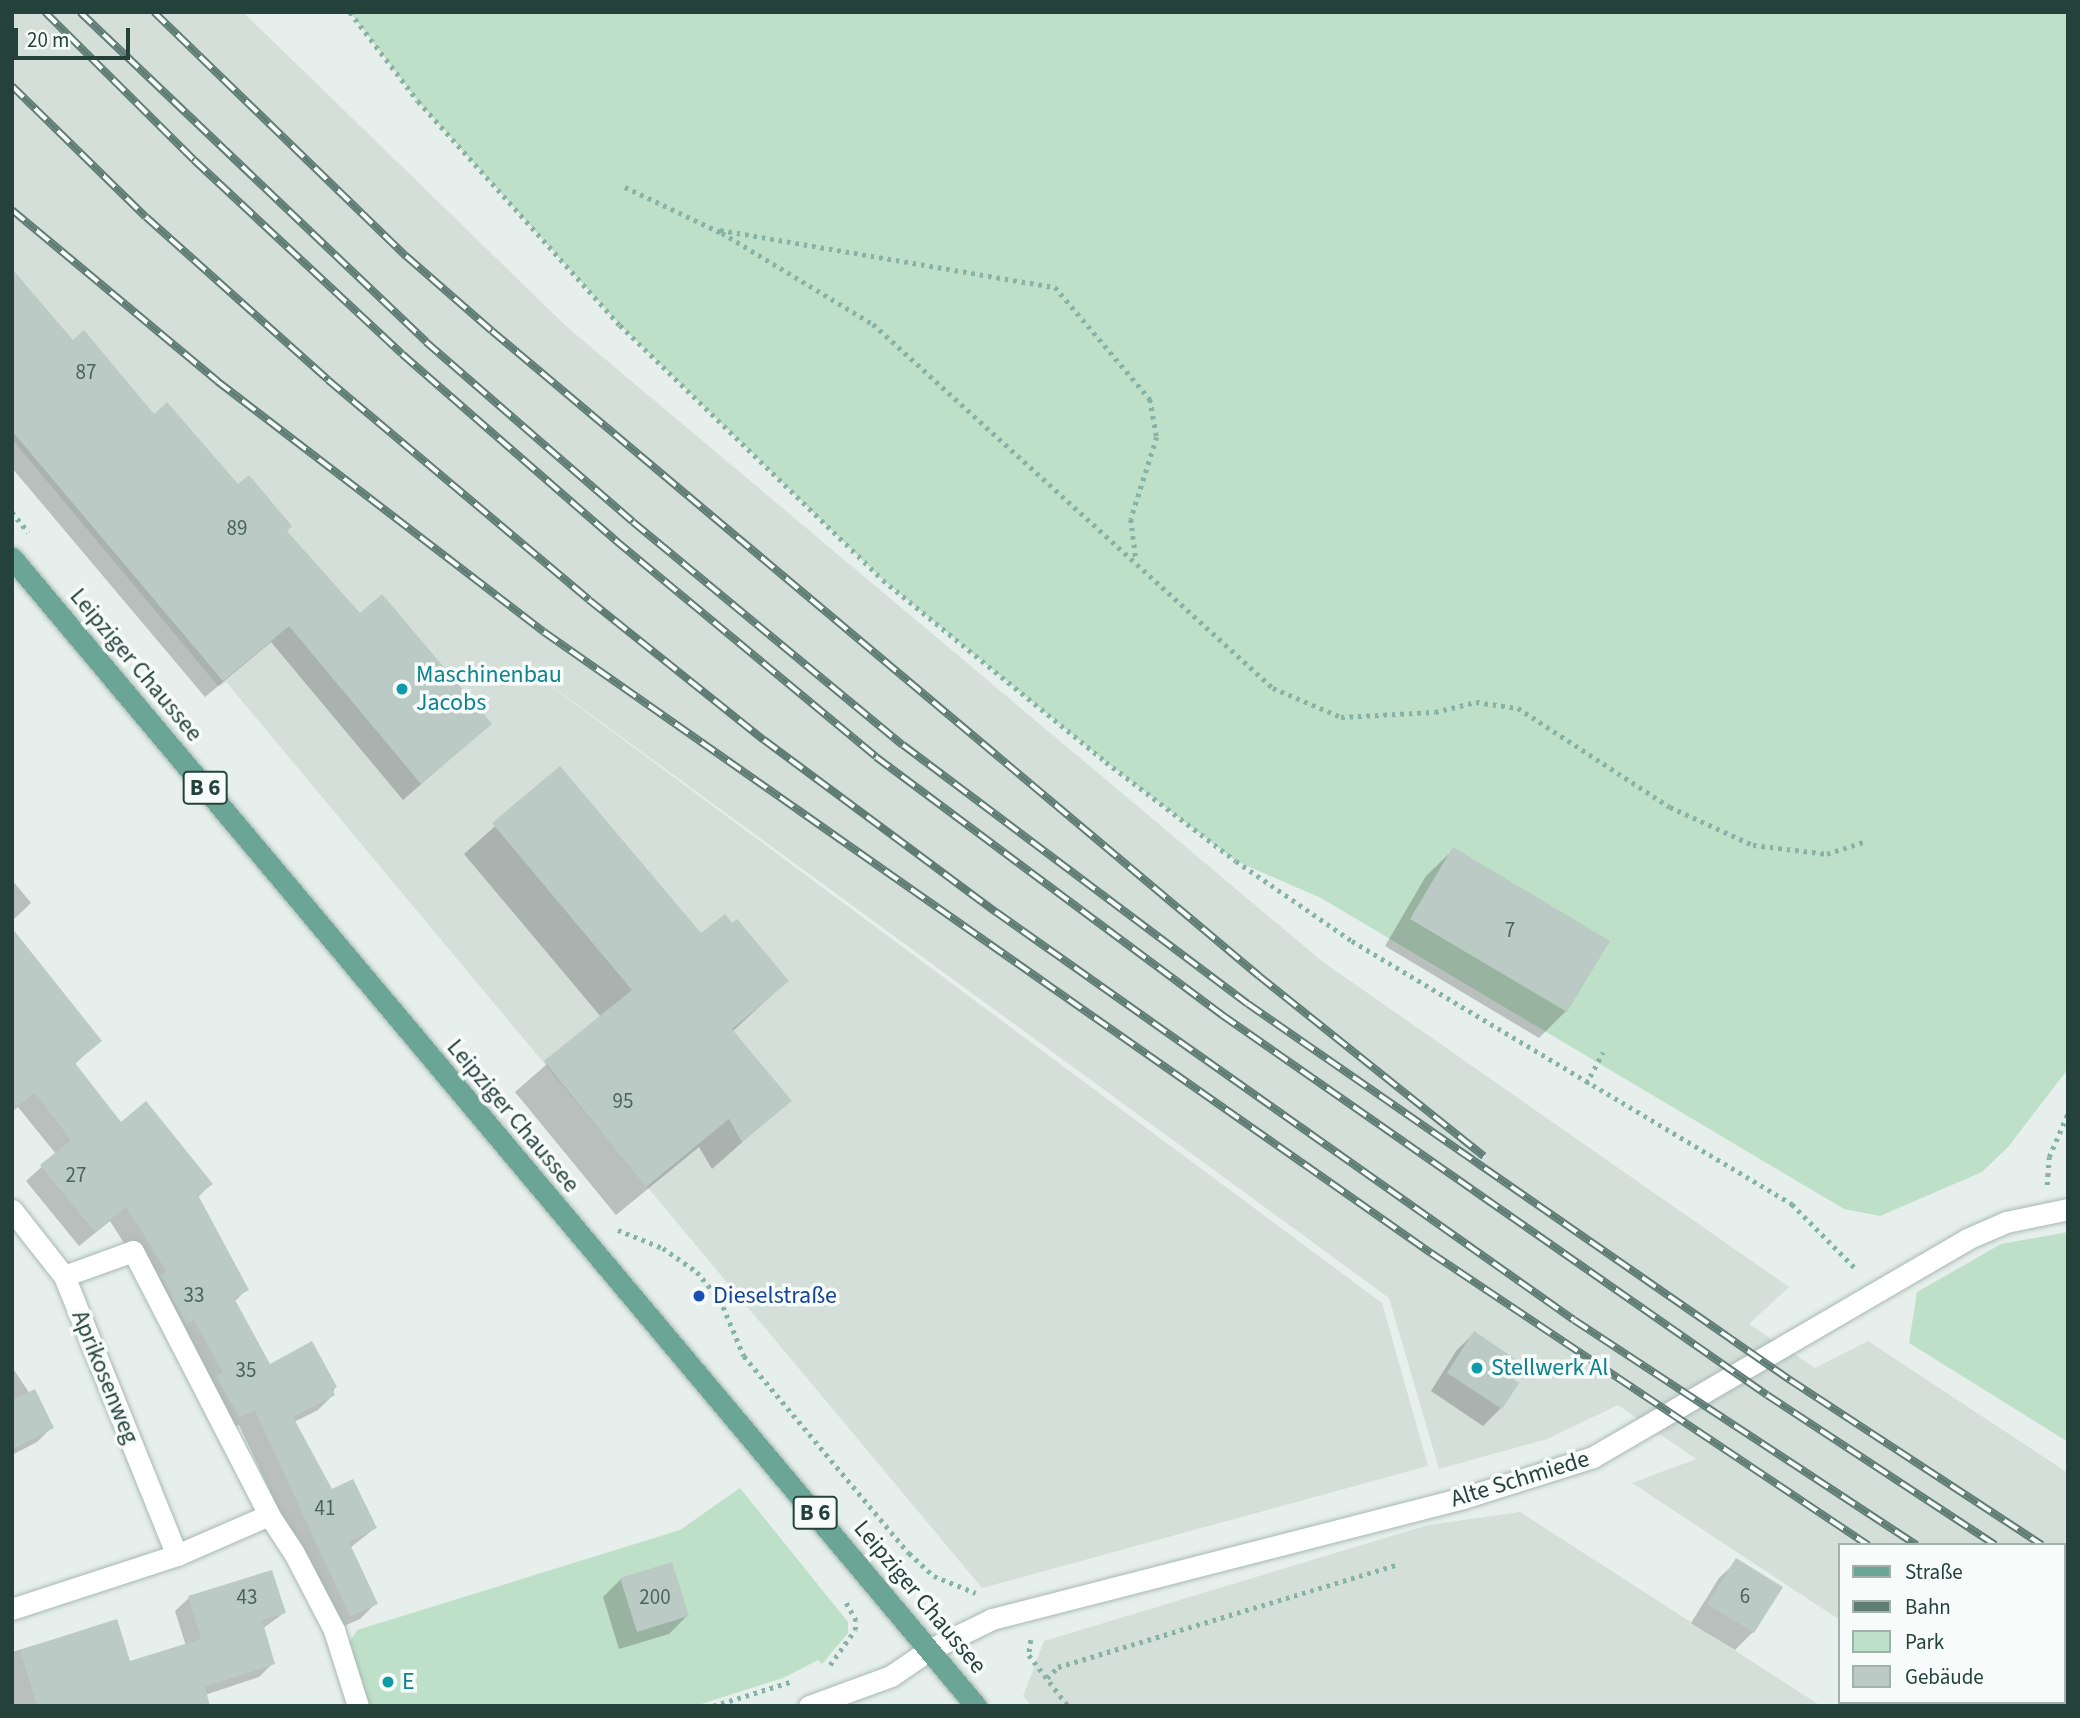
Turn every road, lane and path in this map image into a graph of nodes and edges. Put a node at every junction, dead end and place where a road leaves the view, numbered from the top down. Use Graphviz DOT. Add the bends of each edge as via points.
graph roads {
  1 [pos="351,12"];
  2 [pos="625,187"];
  3 [pos="713,229"];
  4 [pos="12,558"];
  5 [pos="1136,561"];
  6 [pos="1866,841"];
  7 [pos="1602,1052"];
  8 [pos="1586,1084"];
  9 [pos="2068,1113"];
  10 [pos="2068,1209"];
  11 [pos="12,1210"];
  12 [pos="2046,1210"];
  13 [pos="613,1228"];
  14 [pos="64,1276"];
  15 [pos="1876,1290"];
  16 [pos="269,1515"];
  17 [pos="177,1555"];
  18 [pos="1396,1565"];
  19 [pos="838,1594"];
  20 [pos="985,1595"];
  21 [pos="12,1609"];
  22 [pos="1038,1634"];
  23 [pos="929,1650"];
  24 [pos="821,1670"];
  25 [pos="1047,1678"];
  26 [pos="798,1679"];
  27 [pos="358,1706"];
  28 [pos="713,1706"];
  29 [pos="809,1706"];
  30 [pos="976,1706"];
  31 [pos="1068,1706"];
  1 -- 8 [label="path" via="418,101 620,325 883,580 1106,762 1237,861 1352,940"];
  2 -- 3 [label="path"];
  3 -- 5 [label="path" via="873,324"];
  3 -- 5 [label="path" via="1055,287 1150,399 1157,437 1131,519"];
  4 -- 23 [label="main road, Leipziger Chaussee / B 6"];
  5 -- 6 [label="path" via="1273,688 1341,717 1436,712 1476,702 1518,708 1670,807 1753,845 1827,854"];
  7 -- 8 [label="path"];
  8 -- 15 [label="path" via="1792,1204"];
  9 -- 12 [label="path" via="2049,1157"];
  10 -- 12 [label="street, Alte Schmiede"];
  11 -- 14 [label="street, Aprikosenweg"];
  12 -- 15 [label="street, Alte Schmiede" via="1967,1239"];
  13 -- 20 [label="path" via="663,1248 697,1272 720,1299 744,1356 909,1553 934,1576"];
  14 -- 16 [label="street" via="133,1251"];
  14 -- 17 [label="street, Aprikosenweg"];
  15 -- 23 [label="street, Alte Schmiede" via="1644,1431 1593,1457 1463,1498 992,1619"];
  16 -- 17 [label="street"];
  16 -- 27 [label="street" via="334,1630"];
  17 -- 21 [label="street"];
  18 -- 25 [label="path" via="1058,1667"];
  19 -- 24 [label="path" via="853,1613 855,1630 845,1649"];
  22 -- 25 [label="path" via="1028,1648 1029,1655"];
  23 -- 29 [label="street" via="891,1676"];
  23 -- 30 [label="main road, Leipziger Chaussee / B 6"];
  25 -- 31 [label="path"];
  26 -- 28 [label="path"];
}
